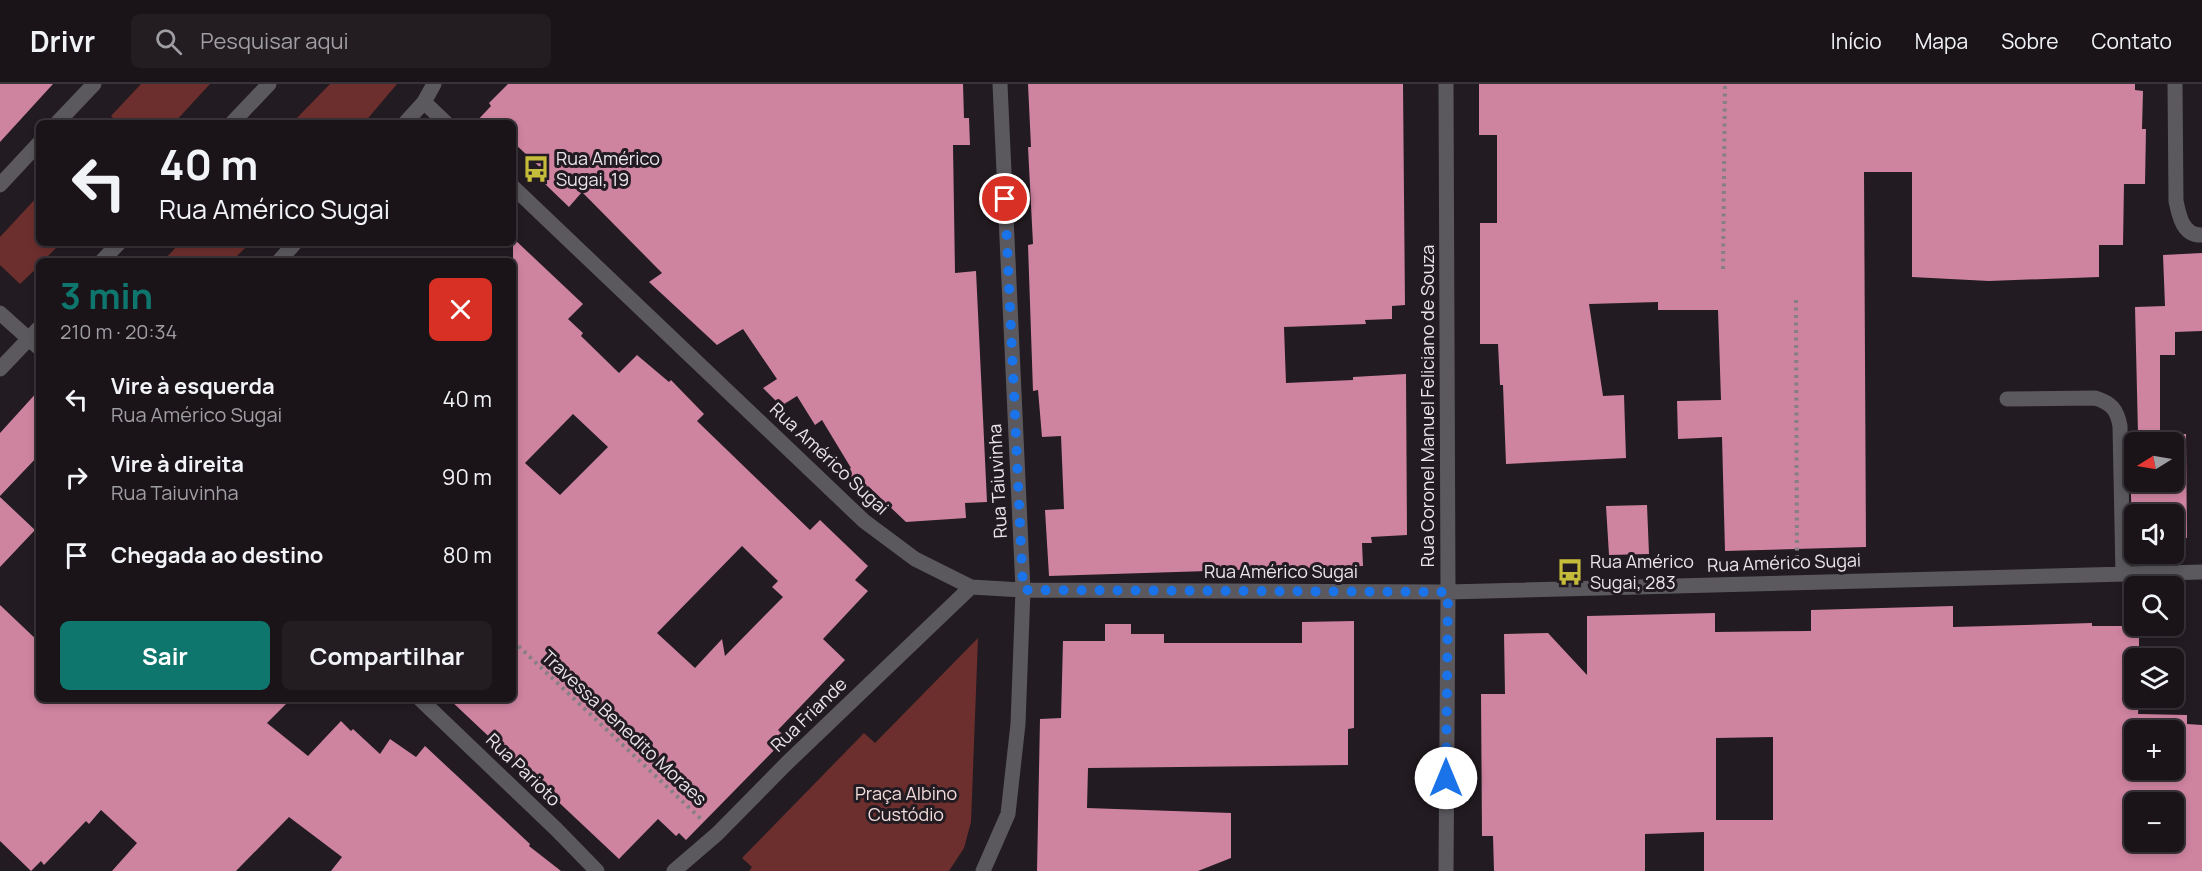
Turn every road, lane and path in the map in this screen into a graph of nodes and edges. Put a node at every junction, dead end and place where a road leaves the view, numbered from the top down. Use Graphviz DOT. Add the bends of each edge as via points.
graph roads {
  1 [pos="94,84"];
  2 [pos="269,84"];
  3 [pos="434,84"];
  4 [pos="1000,84"];
  5 [pos="1446,84"];
  6 [pos="1725,84"];
  7 [pos="2175,84"];
  8 [pos="424,102"];
  9 [pos="60,120"];
  10 [pos="235,120"];
  11 [pos="408,120"];
  12 [pos="443,120"];
  13 [pos="36,146"];
  14 [pos="0,185"];
  15 [pos="516,190"];
  16 [pos="2202,235"];
  17 [pos="116,246"];
  18 [pos="292,246"];
  19 [pos="105,258"];
  20 [pos="282,258"];
  21 [pos="1723,268"];
  22 [pos="1796,300"];
  23 [pos="0,313"];
  24 [pos="35,338"];
  25 [pos="0,369"];
  26 [pos="2007,399"];
  27 [pos="2202,572"];
  28 [pos="2123,574"];
  29 [pos="1797,582"];
  30 [pos="971,587"];
  31 [pos="1023,590"];
  32 [pos="1448,592"];
  33 [pos="516,644"];
  34 [pos="423,702"];
  35 [pos="717,834"];
  36 [pos="597,871"];
  37 [pos="674,871"];
  38 [pos="983,871"];
  39 [pos="1446,871"];
  1 -- 9 [label="street"];
  2 -- 10 [label="street"];
  3 -- 8 [label="street"];
  4 -- 31 [label="street, Rua Taiuvinha"];
  5 -- 32 [label="street, Rua Coronel Manuel Feliciano de Souza"];
  6 -- 21 [label="path"];
  7 -- 16 [label="street" via="2178,215 2186,230"];
  8 -- 11 [label="street"];
  8 -- 12 [label="street"];
  13 -- 14 [label="street"];
  15 -- 30 [label="street, Rua Américo Sugai" via="864,521 915,559"];
  17 -- 19 [label="street"];
  18 -- 20 [label="street"];
  22 -- 29 [label="path"];
  23 -- 24 [label="street"];
  24 -- 25 [label="street"];
  26 -- 28 [label="street" via="2095,398 2108,402 2117,413"];
  27 -- 28 [label="street, Rua Américo Sugai"];
  28 -- 29 [label="street, Rua Américo Sugai"];
  29 -- 32 [label="street, Rua Américo Sugai"];
  30 -- 31 [label="street, Rua Américo Sugai"];
  30 -- 35 [label="street, Rua Friande"];
  31 -- 32 [label="street, Rua Américo Sugai"];
  31 -- 38 [label="street, Rua Taiuvinha" via="1018,724 1008,814"];
  32 -- 39 [label="street, Rua Coronel Manuel Feliciano de Souza"];
  33 -- 35 [label="path, Travessa Benedito Moraes"];
  34 -- 36 [label="street, Rua Parioto"];
  35 -- 37 [label="street, Rua Friande"];
}
